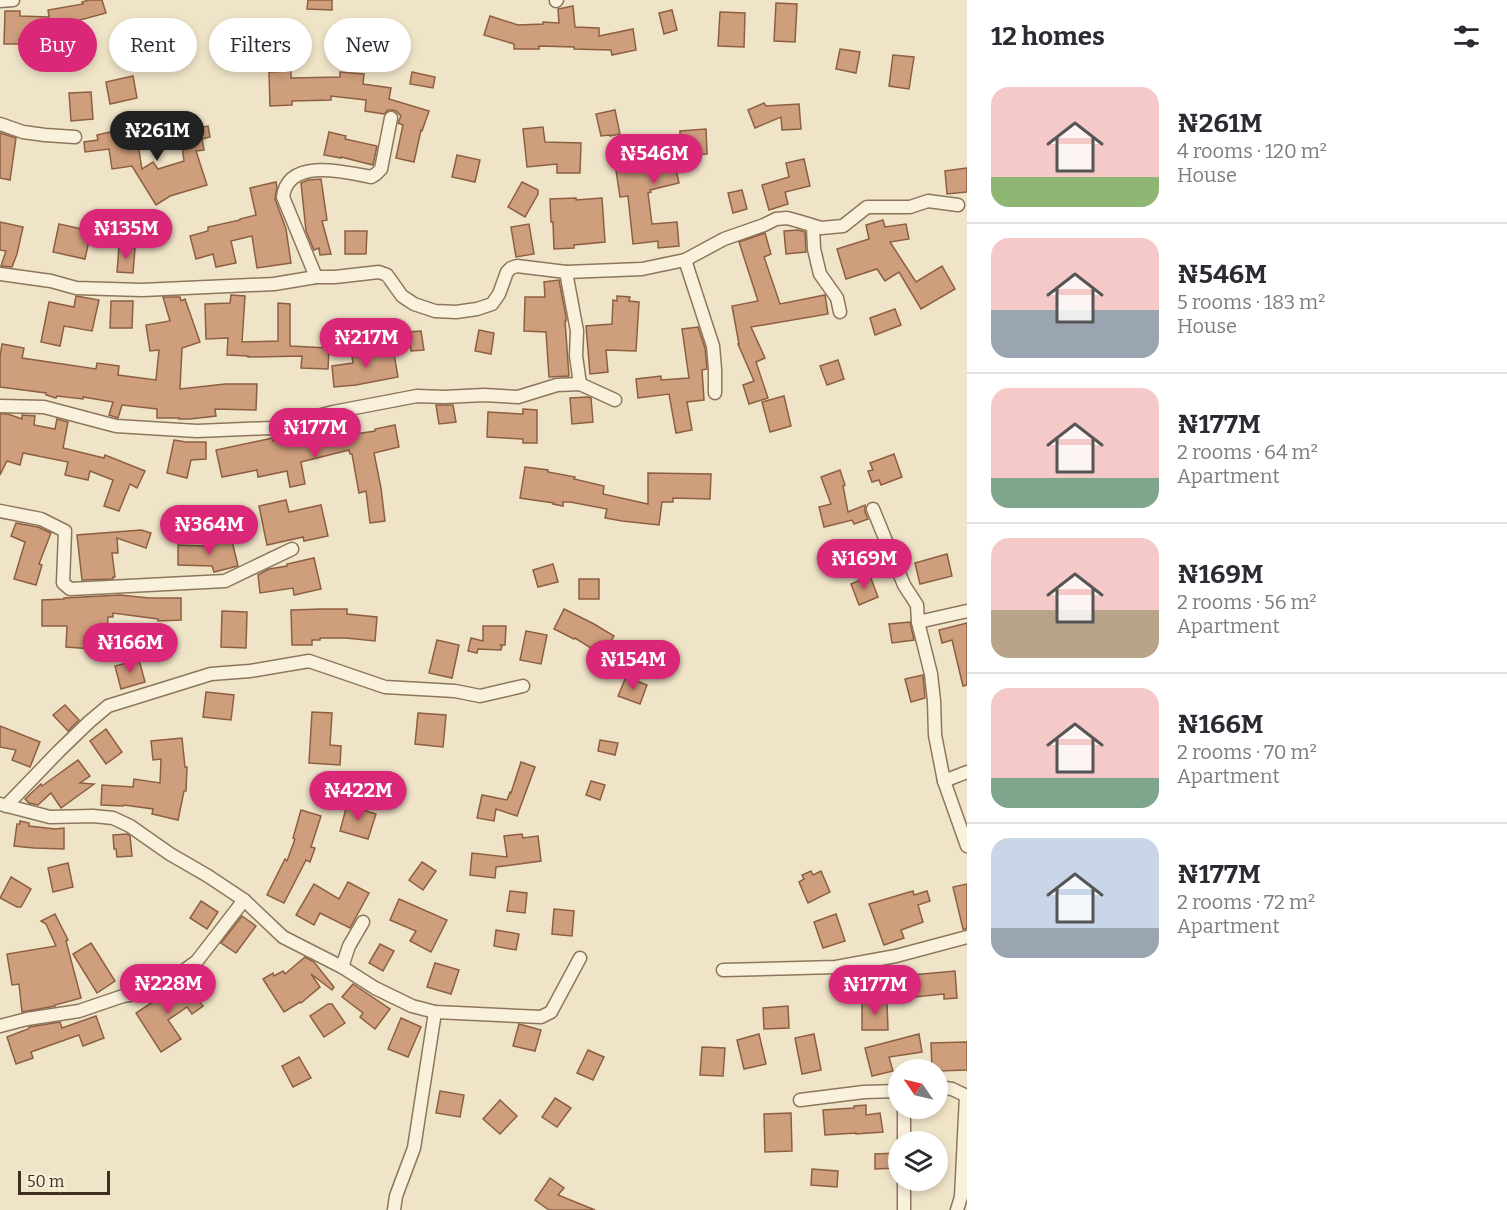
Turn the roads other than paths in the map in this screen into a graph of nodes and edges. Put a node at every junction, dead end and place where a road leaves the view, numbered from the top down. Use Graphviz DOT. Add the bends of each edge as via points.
graph roads {
  1 [pos="13,0"];
  2 [pos="0,1"];
  3 [pos="392,118"];
  4 [pos="0,124"];
  5 [pos="75,136"];
  6 [pos="958,205"];
  7 [pos="813,226"];
  8 [pos="685,260"];
  9 [pos="566,272"];
  10 [pos="0,274"];
  11 [pos="316,277"];
  12 [pos="840,312"];
  13 [pos="580,384"];
  14 [pos="715,393"];
  15 [pos="615,400"];
  16 [pos="0,406"];
  17 [pos="873,509"];
  18 [pos="0,511"];
  19 [pos="292,549"];
  20 [pos="967,611"];
  21 [pos="918,622"];
  22 [pos="523,686"];
  23 [pos="967,772"];
  24 [pos="944,781"];
  25 [pos="3,805"];
  26 [pos="967,846"];
  27 [pos="244,900"];
  28 [pos="363,922"];
  29 [pos="967,937"];
  30 [pos="580,958"];
  31 [pos="342,967"];
  32 [pos="723,970"];
  33 [pos="435,1012"];
  34 [pos="0,1026"];
  35 [pos="948,1089"];
  36 [pos="888,1091"];
  37 [pos="966,1096"];
  38 [pos="800,1100"];
  39 [pos="904,1191"];
  40 [pos="394,1210"];
  41 [pos="904,1210"];
  42 [pos="957,1210"];
  1 -- 2 [label="street"];
  3 -- 11 [label="street" via="381,169 376,174 370,177 322,170 304,172 284,188 283,197"];
  4 -- 5 [label="street" via="22,132"];
  6 -- 7 [label="street" via="928,201 910,207 867,207 843,226"];
  7 -- 8 [label="street" via="787,218 776,219"];
  7 -- 12 [label="street" via="820,274 837,298"];
  8 -- 9 [label="street" via="642,269"];
  8 -- 14 [label="street" via="713,346"];
  9 -- 11 [label="street" via="511,268 492,304 456,312 414,304 402,296 387,274 379,272"];
  9 -- 13 [label="street" via="577,331"];
  10 -- 11 [label="street" via="76,288 142,290 274,284"];
  13 -- 15 [label="street"];
  13 -- 16 [label="street" via="557,385 518,397 417,396 270,428 197,431 116,426 44,407"];
  17 -- 21 [label="street" via="904,585 917,605"];
  18 -- 19 [label="street" via="41,519 65,531 63,584 70,589 225,581"];
  20 -- 21 [label="street"];
  21 -- 24 [label="street" via="931,674 934,735"];
  22 -- 25 [label="street" via="480,696 385,687 309,661 211,674 108,706"];
  23 -- 24 [label="street"];
  24 -- 26 [label="street"];
  25 -- 27 [label="street" via="50,817 113,818"];
  27 -- 31 [label="street" via="283,937"];
  27 -- 34 [label="street" via="197,961 157,990 123,996 79,1011"];
  28 -- 31 [label="street"];
  29 -- 32 [label="street" via="836,968"];
  30 -- 33 [label="street" via="551,1012 541,1017"];
  31 -- 33 [label="street" via="384,993"];
  33 -- 40 [label="street" via="414,1148"];
  35 -- 37 [label="street"];
  36 -- 38 [label="street"];
  37 -- 42 [label="street"];
  39 -- 41 [label="street"];
}
